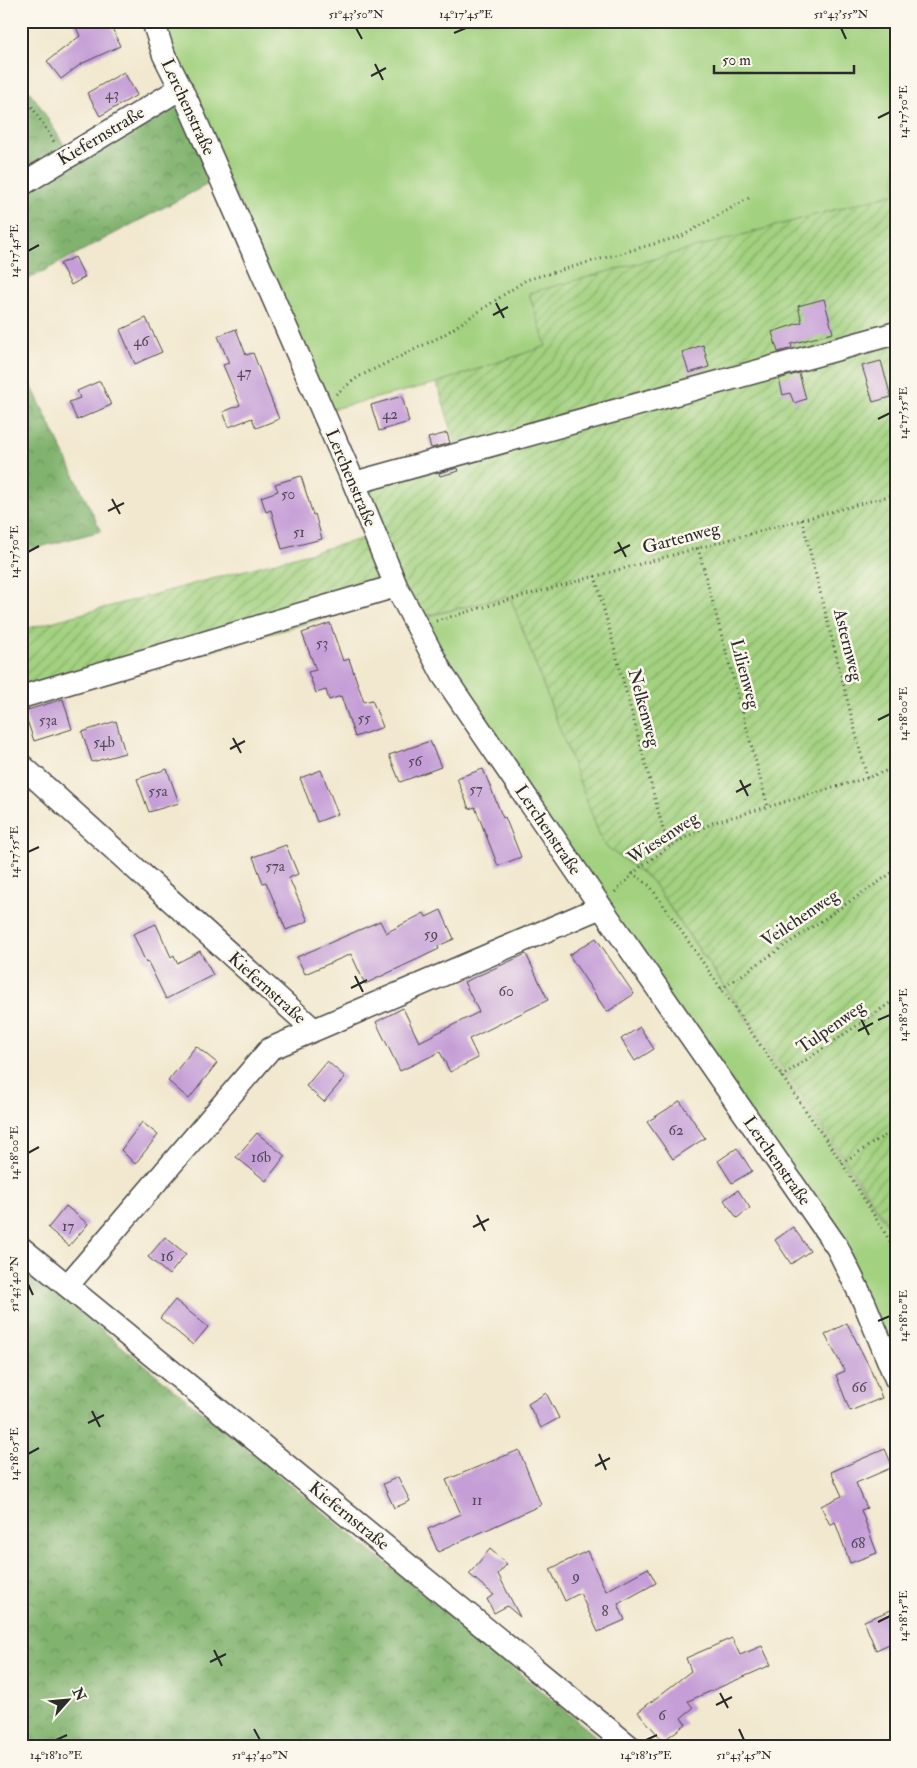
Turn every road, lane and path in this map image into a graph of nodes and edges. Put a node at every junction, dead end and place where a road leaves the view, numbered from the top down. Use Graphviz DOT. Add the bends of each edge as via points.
graph roads {
  1 [pos="153,21"];
  2 [pos="180,88"];
  3 [pos="21,90"];
  4 [pos="65,158"];
  5 [pos="21,185"];
  6 [pos="749,198"];
  7 [pos="896,333"];
  8 [pos="320,407"];
  9 [pos="354,483"];
  10 [pos="896,494"];
  11 [pos="802,520"];
  12 [pos="698,548"];
  13 [pos="595,576"];
  14 [pos="396,586"];
  15 [pos="416,627"];
  16 [pos="21,697"];
  17 [pos="21,765"];
  18 [pos="896,767"];
  19 [pos="867,778"];
  20 [pos="768,807"];
  21 [pos="670,846"];
  22 [pos="896,870"];
  23 [pos="632,873"];
  24 [pos="601,907"];
  25 [pos="721,989"];
  26 [pos="896,998"];
  27 [pos="314,1030"];
  28 [pos="781,1077"];
  29 [pos="896,1128"];
  30 [pos="842,1164"];
  31 [pos="21,1248"];
  32 [pos="896,1252"];
  33 [pos="68,1286"];
  34 [pos="896,1379"];
  35 [pos="630,1747"];
  1 -- 2 [label="street, Lerchenstraße" via="164,55"];
  2 -- 4 [label="street, Kiefernstraße"];
  2 -- 8 [label="street, Lerchenstraße"];
  3 -- 4 [label="path"];
  4 -- 5 [label="street, Kiefernstraße"];
  6 -- 8 [label="path" via="682,236 526,280 442,336 358,377"];
  7 -- 9 [label="street"];
  8 -- 9 [label="street, Lerchenstraße"];
  9 -- 14 [label="street, Lerchenstraße"];
  10 -- 11 [label="path, Gartenweg"];
  11 -- 12 [label="path, Gartenweg"];
  11 -- 19 [label="path, Asternweg"];
  12 -- 13 [label="path, Gartenweg"];
  12 -- 20 [label="path, Lilienweg"];
  13 -- 15 [label="path, Gartenweg"];
  13 -- 21 [label="path, Nelkenweg"];
  14 -- 15 [label="street, Lerchenstraße"];
  14 -- 16 [label="street"];
  15 -- 24 [label="street, Lerchenstraße" via="443,675"];
  17 -- 27 [label="street, Kiefernstraße"];
  18 -- 19 [label="path, Wiesenweg"];
  19 -- 20 [label="path, Wiesenweg"];
  20 -- 21 [label="path, Wiesenweg" via="712,823"];
  21 -- 23 [label="path, Wiesenweg"];
  22 -- 25 [label="path, Veilchenweg"];
  23 -- 24 [label="path, Wiesenweg"];
  23 -- 25 [label="path" via="650,886"];
  24 -- 27 [label="street"];
  24 -- 34 [label="street, Lerchenstraße" via="837,1246"];
  25 -- 28 [label="path"];
  26 -- 28 [label="path, Tulpenweg"];
  27 -- 33 [label="street, Kiefernstraße" via="270,1049"];
  28 -- 30 [label="path"];
  29 -- 30 [label="path"];
  30 -- 32 [label="path"];
  31 -- 33 [label="street, Kiefernstraße"];
  33 -- 35 [label="street, Kiefernstraße"];
}
